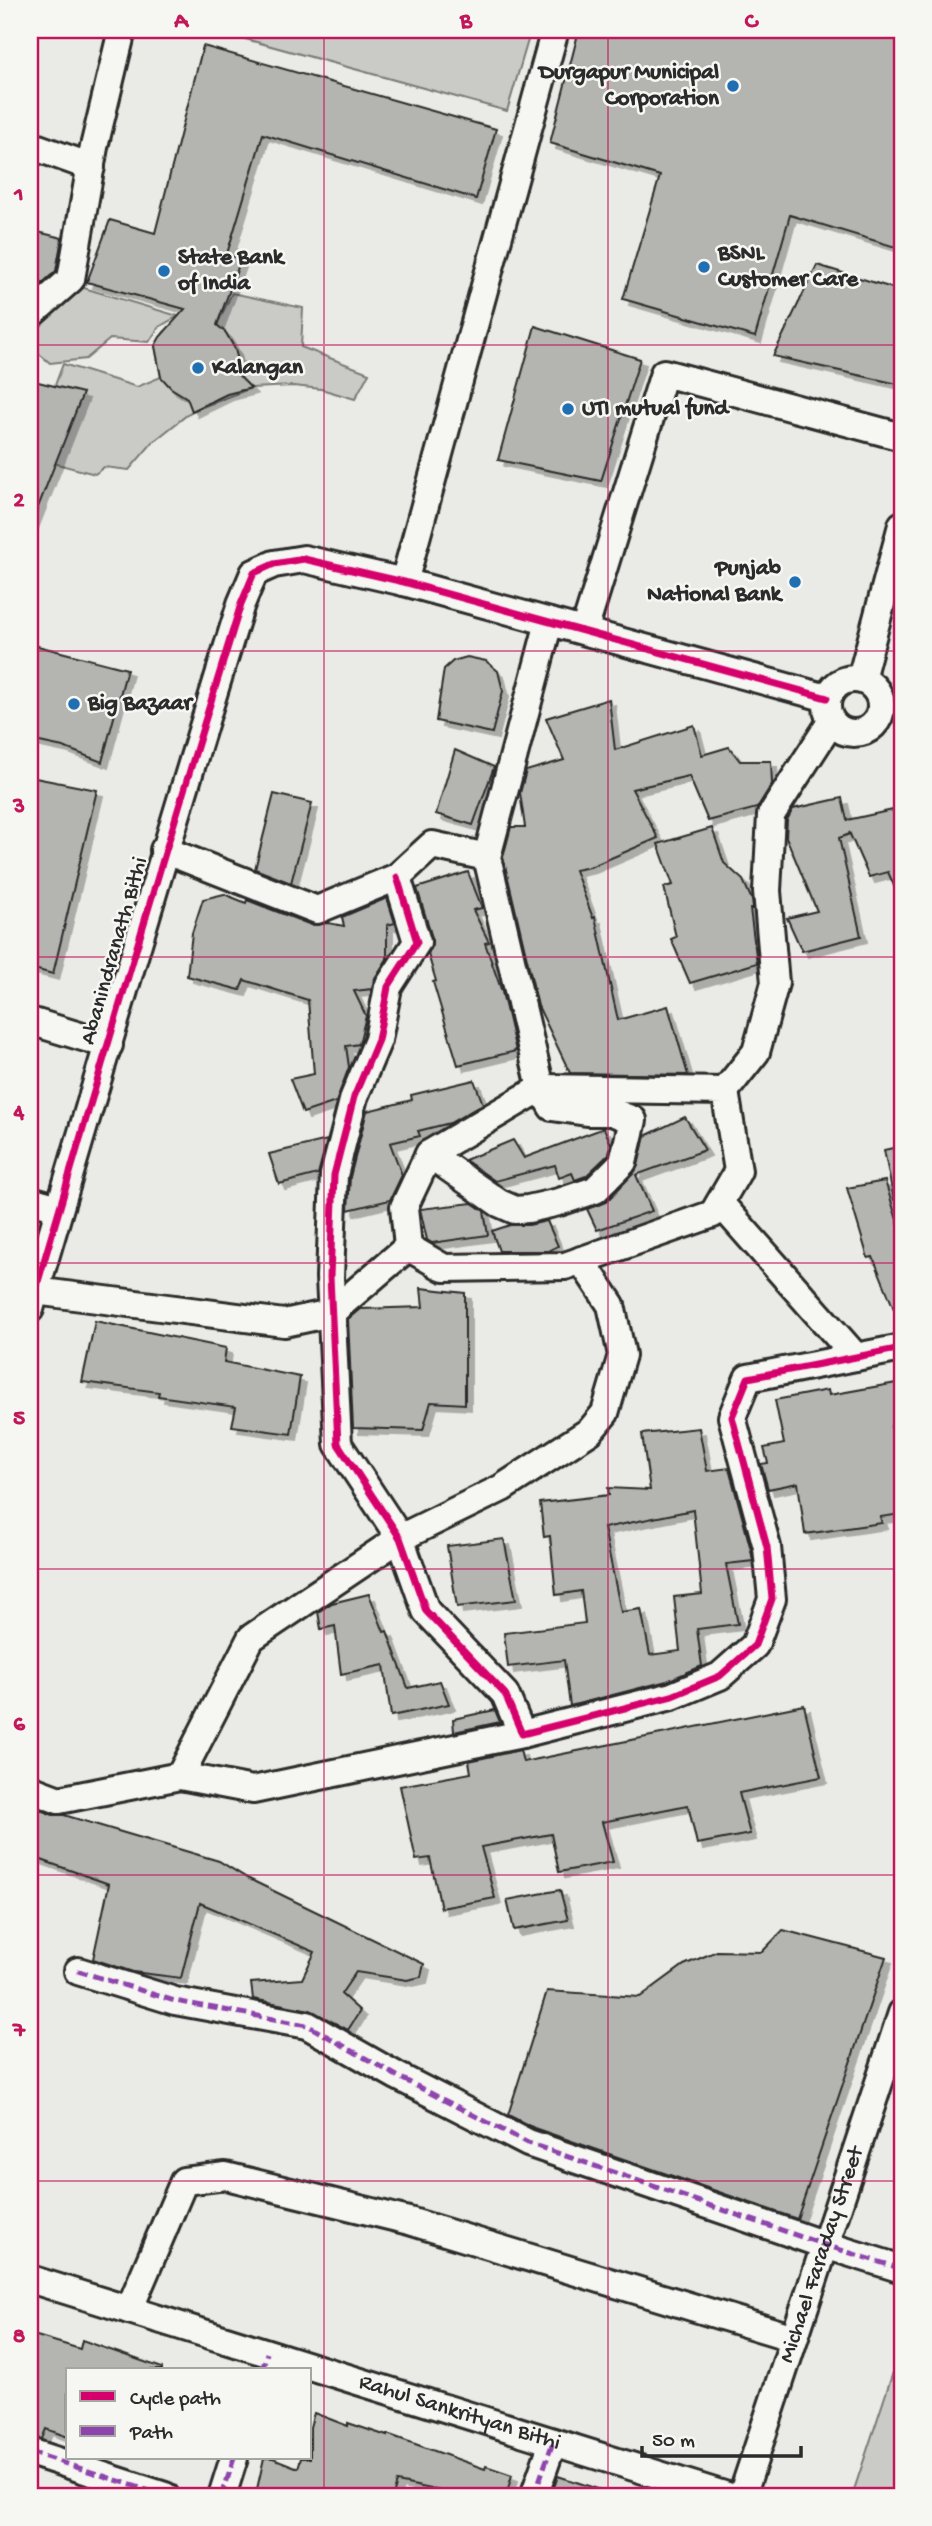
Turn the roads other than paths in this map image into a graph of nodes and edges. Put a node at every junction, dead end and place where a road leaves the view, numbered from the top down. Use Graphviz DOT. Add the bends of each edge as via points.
graph roads {
  1 [pos="122,30"];
  2 [pos="555,30"];
  3 [pos="30,145"];
  4 [pos="90,167"];
  5 [pos="30,315"];
  6 [pos="902,437"];
  7 [pos="902,525"];
  8 [pos="404,582"];
  9 [pos="550,622"];
  10 [pos="584,631"];
  11 [pos="861,679"];
  12 [pos="829,710"];
  13 [pos="892,718"];
  14 [pos="164,850"];
  15 [pos="487,857"];
  16 [pos="397,877"];
  17 [pos="30,1021"];
  18 [pos="109,1045"];
  19 [pos="541,1088"];
  20 [pos="725,1091"];
  21 [pos="429,1154"];
  22 [pos="30,1200"];
  23 [pos="720,1203"];
  24 [pos="59,1208"];
  25 [pos="408,1247"];
  26 [pos="581,1260"];
  27 [pos="32,1300"];
  28 [pos="331,1313"];
  29 [pos="902,1348"];
  30 [pos="856,1357"];
  31 [pos="400,1538"];
  32 [pos="522,1734"];
  33 [pos="180,1776"];
  34 [pos="30,1789"];
  35 [pos="78,1970"];
  36 [pos="902,2013"];
  37 [pos="825,2245"];
  38 [pos="902,2269"];
  39 [pos="30,2279"];
  40 [pos="129,2310"];
  41 [pos="794,2338"];
  42 [pos="265,2362"];
  43 [pos="287,2368"];
  44 [pos="312,2375"];
  45 [pos="553,2442"];
  46 [pos="30,2452"];
  47 [pos="233,2460"];
  48 [pos="696,2491"];
  49 [pos="165,2496"];
  50 [pos="222,2496"];
  51 [pos="534,2496"];
  52 [pos="727,2496"];
  53 [pos="742,2496"];
  1 -- 4 [label="street"];
  2 -- 8 [label="street"];
  3 -- 4 [label="street"];
  4 -- 5 [label="street" via="71,279"];
  6 -- 10 [label="street" via="664,373"];
  7 -- 11 [label="street"];
  8 -- 9 [label="street"];
  8 -- 14 [label="street, Abanindranath Bithi" via="304,559 254,573"];
  9 -- 10 [label="street"];
  9 -- 15 [label="street"];
  10 -- 12 [label="street"];
  11 -- 12 [label="street" via="842,681 831,690"];
  11 -- 13 [label="street" via="879,692"];
  12 -- 13 [label="street" via="839,730 859,734"];
  12 -- 20 [label="street" via="771,815 768,891 775,983 756,1052"];
  14 -- 16 [label="street" via="317,910"];
  14 -- 18 [label="street, Abanindranath Bithi"];
  15 -- 16 [label="street" via="432,845"];
  15 -- 19 [label="street"];
  16 -- 28 [label="street" via="417,942 387,987 378,1040 354,1097 334,1175"];
  17 -- 18 [label="street"];
  18 -- 24 [label="street, Abanindranath Bithi"];
  19 -- 20 [label="street"];
  19 -- 21 [label="street"];
  19 -- 21 [label="street" via="552,1107 612,1112 633,1120 623,1162 595,1189 515,1210"];
  20 -- 23 [label="street" via="738,1171"];
  21 -- 25 [label="street" via="404,1207"];
  22 -- 24 [label="street"];
  23 -- 26 [label="street" via="713,1214"];
  23 -- 30 [label="street"];
  24 -- 27 [label="street, Abanindranath Bithi"];
  25 -- 26 [label="street" via="444,1268 565,1266"];
  25 -- 28 [label="street"];
  26 -- 31 [label="street" via="611,1305 622,1355 605,1413 590,1431 502,1488"];
  27 -- 28 [label="street" via="284,1323"];
  28 -- 31 [label="street" via="338,1444"];
  29 -- 30 [label="street"];
  30 -- 32 [label="street" via="748,1378 732,1416 767,1547 772,1599 755,1645 720,1676 672,1696"];
  31 -- 32 [label="street" via="425,1611 505,1694"];
  31 -- 33 [label="street" via="251,1638"];
  32 -- 33 [label="street" via="253,1790"];
  33 -- 34 [label="street" via="59,1800"];
  35 -- 37 [label="street" via="175,2001 307,2025 528,2143"];
  36 -- 37 [label="street, Michael Faraday Street"];
  37 -- 38 [label="street"];
  37 -- 41 [label="street, Michael Faraday Street"];
  39 -- 40 [label="street, Rahul Sankrityan Bithi"];
  40 -- 41 [label="street" via="184,2181 226,2176 409,2221"];
  40 -- 42 [label="street, Rahul Sankrityan Bithi"];
  41 -- 53 [label="street, Michael Faraday Street"];
  42 -- 43 [label="street, Rahul Sankrityan Bithi"];
  44 -- 45 [label="street, Rahul Sankrityan Bithi"];
  45 -- 48 [label="street, Rahul Sankrityan Bithi"];
  45 -- 51 [label="street"];
  46 -- 49 [label="street"];
  47 -- 50 [label="street"];
  48 -- 52 [label="street, Rahul Sankrityan Bithi"];
}
